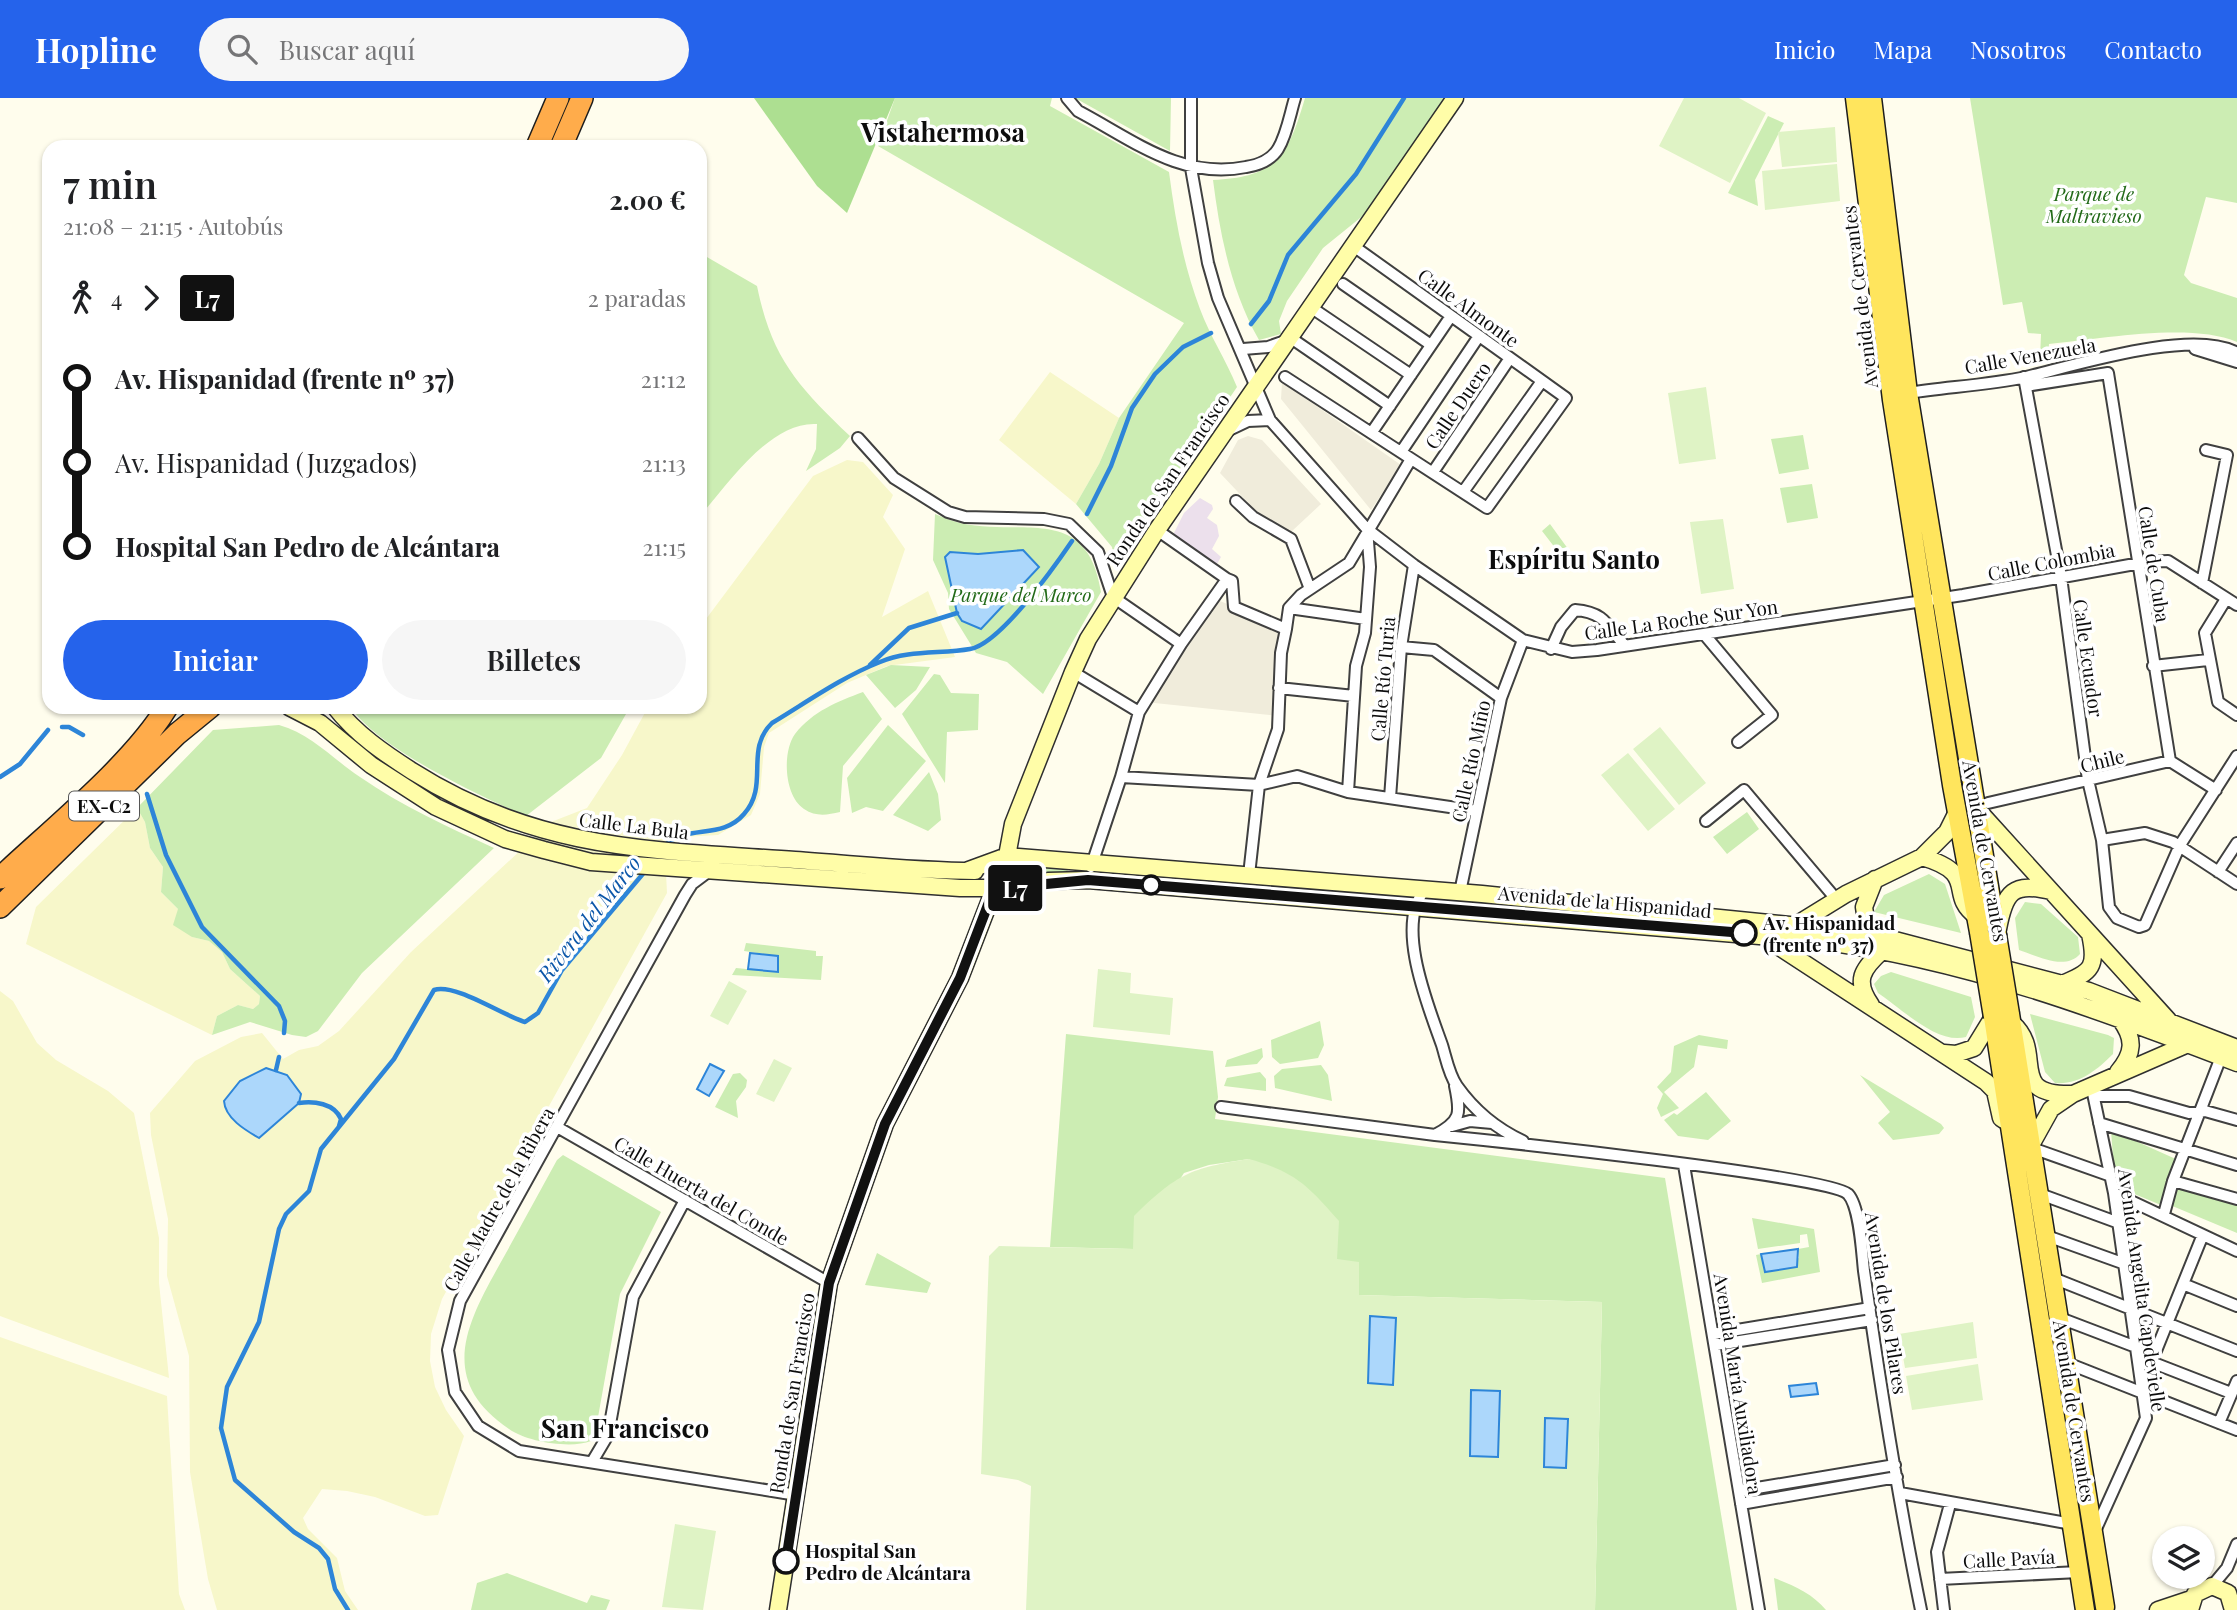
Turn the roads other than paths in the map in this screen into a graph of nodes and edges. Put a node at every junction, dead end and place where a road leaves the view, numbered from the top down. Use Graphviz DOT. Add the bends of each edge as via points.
graph roads {
  1 [pos="558,98"];
  2 [pos="582,98"];
  3 [pos="1067,98"];
  4 [pos="1191,98"];
  5 [pos="1295,98"];
  6 [pos="1455,98"];
  7 [pos="1855,98"];
  8 [pos="1871,98"];
  9 [pos="540,140"];
  10 [pos="564,140"];
  11 [pos="1191,168"];
  12 [pos="1352,245"];
  13 [pos="1343,284"];
  14 [pos="1310,306"];
  15 [pos="1451,316"];
  16 [pos="1479,336"];
  17 [pos="1287,339"];
  18 [pos="1431,345"];
  19 [pos="2157,348"];
  20 [pos="1243,349"];
  21 [pos="2237,353"];
  22 [pos="1510,358"];
  23 [pos="2237,362"];
  24 [pos="1411,375"];
  25 [pos="1285,377"];
  26 [pos="1542,381"];
  27 [pos="2025,382"];
  28 [pos="1255,386"];
  29 [pos="1908,393"];
  30 [pos="1390,406"];
  31 [pos="1270,420"];
  32 [pos="1224,432"];
  33 [pos="1372,432"];
  34 [pos="861,442"];
  35 [pos="2206,450"];
  36 [pos="1401,452"];
  37 [pos="1412,459"];
  38 [pos="1433,472"];
  39 [pos="1463,492"];
  40 [pos="1236,501"];
  41 [pos="1367,529"];
  42 [pos="1157,530"];
  43 [pos="2137,563"];
  44 [pos="1413,565"];
  45 [pos="2061,577"];
  46 [pos="1227,579"];
  47 [pos="2202,583"];
  48 [pos="1310,589"];
  49 [pos="1113,597"];
  50 [pos="1934,599"];
  51 [pos="2227,599"];
  52 [pos="2237,605"];
  53 [pos="1289,608"];
  54 [pos="1366,619"];
  55 [pos="1286,629"];
  56 [pos="1704,634"];
  57 [pos="1523,640"];
  58 [pos="1181,643"];
  59 [pos="1624,645"];
  60 [pos="1401,647"];
  61 [pos="1551,649"];
  62 [pos="2208,660"];
  63 [pos="2153,666"];
  64 [pos="1073,672"];
  65 [pos="1279,688"];
  66 [pos="1354,696"];
  67 [pos="1501,698"];
  68 [pos="1139,712"];
  69 [pos="163,714"];
  70 [pos="201,714"];
  71 [pos="303,714"];
  72 [pos="340,714"];
  73 [pos="2237,715"];
  74 [pos="1738,742"];
  75 [pos="2237,756"];
  76 [pos="2170,761"];
  77 [pos="1121,777"];
  78 [pos="2088,780"];
  79 [pos="1259,785"];
  80 [pos="2216,790"];
  81 [pos="1348,792"];
  82 [pos="1390,797"];
  83 [pos="1982,805"];
  84 [pos="1477,811"];
  85 [pos="1957,812"];
  86 [pos="1706,821"];
  87 [pos="2102,840"];
  88 [pos="2237,843"];
  89 [pos="2180,845"];
  90 [pos="1001,857"];
  91 [pos="1922,858"];
  92 [pos="1092,862"];
  93 [pos="966,871"];
  94 [pos="708,872"];
  95 [pos="2218,872"];
  96 [pos="1249,875"];
  97 [pos="0,878"];
  98 [pos="1875,879"];
  99 [pos="1088,880"];
  100 [pos="990,884"];
  101 [pos="2237,884"];
  102 [pos="960,888"];
  103 [pos="1425,890"];
  104 [pos="2051,891"];
  105 [pos="1460,892"];
  106 [pos="1836,900"];
  107 [pos="0,907"];
  108 [pos="1416,908"];
  109 [pos="981,913"];
  110 [pos="1799,923"];
  111 [pos="1984,928"];
  112 [pos="2090,931"];
  113 [pos="1868,933"];
  114 [pos="1762,935"];
  115 [pos="1882,951"];
  116 [pos="2062,984"];
  117 [pos="1875,1010"];
  118 [pos="2005,1018"];
  119 [pos="2120,1019"];
  120 [pos="2170,1021"];
  121 [pos="2188,1044"];
  122 [pos="2237,1048"];
  123 [pos="1943,1053"];
  124 [pos="2221,1056"];
  125 [pos="2237,1063"];
  126 [pos="2117,1072"];
  127 [pos="1455,1083"];
  128 [pos="2093,1090"];
  129 [pos="2073,1094"];
  130 [pos="1221,1107"];
  131 [pos="1476,1109"];
  132 [pos="2200,1111"];
  133 [pos="2237,1120"];
  134 [pos="1478,1121"];
  135 [pos="2008,1122"];
  136 [pos="2099,1123"];
  137 [pos="1494,1124"];
  138 [pos="1452,1126"];
  139 [pos="556,1127"];
  140 [pos="1435,1135"];
  141 [pos="1462,1138"];
  142 [pos="1532,1145"];
  143 [pos="2031,1146"];
  144 [pos="2185,1150"];
  145 [pos="1684,1165"];
  146 [pos="2237,1165"];
  147 [pos="2111,1176"];
  148 [pos="2173,1181"];
  149 [pos="2114,1193"];
  150 [pos="2040,1194"];
  151 [pos="2237,1199"];
  152 [pos="685,1200"];
  153 [pos="2164,1214"];
  154 [pos="2119,1223"];
  155 [pos="2047,1236"];
  156 [pos="2202,1237"];
  157 [pos="2237,1251"];
  158 [pos="2125,1264"];
  159 [pos="2053,1279"];
  160 [pos="829,1283"];
  161 [pos="2183,1284"];
  162 [pos="2237,1306"];
  163 [pos="1870,1308"];
  164 [pos="2131,1309"];
  165 [pos="2060,1318"];
  166 [pos="1872,1320"];
  167 [pos="2168,1323"];
  168 [pos="1714,1339"];
  169 [pos="2237,1351"];
  170 [pos="2137,1352"];
  171 [pos="2067,1363"];
  172 [pos="2151,1363"];
  173 [pos="2237,1381"];
  174 [pos="2143,1393"];
  175 [pos="2231,1393"];
  176 [pos="2219,1423"];
  177 [pos="2237,1430"];
  178 [pos="593,1462"];
  179 [pos="1895,1465"];
  180 [pos="1898,1477"];
  181 [pos="1739,1491"];
  182 [pos="1900,1493"];
  183 [pos="797,1495"];
  184 [pos="1741,1504"];
  185 [pos="1950,1504"];
  186 [pos="2072,1524"];
  187 [pos="2094,1534"];
  188 [pos="2237,1544"];
  189 [pos="2227,1568"];
  190 [pos="2079,1572"];
  191 [pos="1940,1579"];
  192 [pos="2215,1582"];
  193 [pos="2215,1588"];
  194 [pos="2201,1589"];
  195 [pos="2233,1603"];
  196 [pos="2191,1604"];
  197 [pos="2108,1608"];
  198 [pos="778,1610"];
  199 [pos="1759,1610"];
  200 [pos="1921,1610"];
  201 [pos="1944,1610"];
  202 [pos="2086,1610"];
  203 [pos="2158,1610"];
  1 -- 9 [label="highway"];
  2 -- 10 [label="highway"];
  3 -- 11 [label="street" via="1078,111"];
  4 -- 11 [label="street, Calle La Roche Sur Yon"];
  5 -- 11 [label="street" via="1278,150 1269,159 1240,168"];
  6 -- 12 [label="main road, Ronda de San Francisco"];
  7 -- 50 [label="main road, Avenida de Cervantes" via="1892,400"];
  8 -- 29 [label="main road, Avenida de Cervantes"];
  11 -- 20 [label="street, Calle La Roche Sur Yon" via="1208,263"];
  12 -- 14 [label="main road, Ronda de San Francisco"];
  12 -- 15 [label="street, Calle Almonte"];
  13 -- 18 [label="street"];
  14 -- 17 [label="main road, Ronda de San Francisco"];
  14 -- 24 [label="street"];
  15 -- 16 [label="street, Calle Almonte"];
  15 -- 18 [label="street"];
  16 -- 22 [label="street, Calle Almonte"];
  16 -- 36 [label="street"];
  17 -- 20 [label="street" via="1268,347"];
  17 -- 28 [label="main road, Ronda de San Francisco"];
  17 -- 30 [label="street"];
  18 -- 24 [label="street"];
  19 -- 21 [label="street, Calle Venezuela" via="2197,342"];
  19 -- 23 [label="street, Calle Venezuela" via="2207,351"];
  19 -- 27 [label="street, Calle Venezuela"];
  20 -- 28 [label="street, Calle La Roche Sur Yon"];
  22 -- 26 [label="street, Calle Almonte"];
  22 -- 38 [label="street, Calle Duero"];
  24 -- 30 [label="street"];
  25 -- 33 [label="street"];
  26 -- 39 [label="street"];
  26 -- 39 [label="street, Calle Almonte" via="1566,398 1487,508"];
  27 -- 29 [label="street, Calle Venezuela"];
  27 -- 43 [label="street, Calle de Cuba" via="2108,373"];
  27 -- 45 [label="street, Calle Ecuador"];
  28 -- 31 [label="street, Calle La Roche Sur Yon"];
  28 -- 32 [label="main road, Ronda de San Francisco"];
  29 -- 50 [label="main road, Avenida de Cervantes"];
  30 -- 33 [label="street"];
  31 -- 32 [label="street" via="1248,421"];
  31 -- 41 [label="street, Calle La Roche Sur Yon"];
  32 -- 42 [label="main road, Ronda de San Francisco"];
  33 -- 36 [label="street"];
  34 -- 49 [label="street" via="894,478 948,512 1069,524 1098,552"];
  35 -- 47 [label="street" via="2227,455"];
  36 -- 37 [label="street"];
  37 -- 38 [label="street"];
  37 -- 41 [label="street"];
  38 -- 39 [label="street"];
  40 -- 48 [label="street" via="1291,540"];
  41 -- 44 [label="street, Calle La Roche Sur Yon"];
  41 -- 48 [label="street" via="1349,563"];
  41 -- 54 [label="street"];
  42 -- 46 [label="street"];
  42 -- 49 [label="main road, Ronda de San Francisco"];
  43 -- 45 [label="street, Calle Colombia"];
  43 -- 47 [label="street, Calle Colombia" via="2168,561"];
  43 -- 63 [label="street, Calle de Cuba"];
  44 -- 57 [label="street, Calle La Roche Sur Yon"];
  44 -- 60 [label="street, Calle Río Turia"];
  45 -- 50 [label="street, Calle Colombia"];
  45 -- 78 [label="street, Calle Ecuador"];
  46 -- 55 [label="street" via="1232,581 1234,607"];
  46 -- 58 [label="street"];
  47 -- 51 [label="street, Calle Colombia"];
  48 -- 53 [label="street"];
  49 -- 58 [label="street"];
  49 -- 64 [label="main road, Ronda de San Francisco"];
  50 -- 56 [label="street, Calle La Roche Sur Yon"];
  50 -- 83 [label="main road, Avenida de Cervantes"];
  50 -- 85 [label="main road, Avenida de Cervantes"];
  51 -- 52 [label="street, Calle Colombia"];
  51 -- 62 [label="street" via="2205,633"];
  53 -- 54 [label="street"];
  53 -- 55 [label="street"];
  54 -- 66 [label="street"];
  55 -- 65 [label="street"];
  56 -- 59 [label="street, Calle La Roche Sur Yon"];
  56 -- 74 [label="street" via="1772,715"];
  57 -- 61 [label="street, Calle La Roche Sur Yon"];
  57 -- 67 [label="street, Calle Río Miño"];
  58 -- 68 [label="street"];
  59 -- 61 [label="street, Calle La Roche Sur Yon" via="1572,652"];
  59 -- 61 [label="street" via="1605,620 1593,612 1575,610"];
  60 -- 67 [label="street" via="1434,650"];
  60 -- 82 [label="street, Calle Río Turia"];
  62 -- 63 [label="street"];
  62 -- 73 [label="street" via="2218,702"];
  63 -- 76 [label="street, Calle de Cuba"];
  64 -- 68 [label="street"];
  64 -- 90 [label="main road, Ronda de San Francisco"];
  65 -- 66 [label="street"];
  65 -- 79 [label="street" via="1278,729"];
  66 -- 81 [label="street"];
  67 -- 84 [label="street, Calle Río Miño"];
  68 -- 77 [label="street"];
  69 -- 97 [label="highway, EX-C2" via="107,776"];
  70 -- 107 [label="highway, EX-C2"];
  71 -- 94 [label="main road, Calle La Bula" via="403,786 505,839 591,862"];
  72 -- 93 [label="main road, Calle La Bula" via="390,757 433,784 536,830 577,840 677,852"];
  75 -- 80 [label="street"];
  76 -- 78 [label="street, Chile"];
  76 -- 80 [label="street"];
  77 -- 79 [label="street"];
  77 -- 92 [label="street"];
  78 -- 83 [label="street, Chile"];
  78 -- 87 [label="street, Calle Ecuador"];
  79 -- 81 [label="street" via="1297,776"];
  79 -- 96 [label="street"];
  80 -- 89 [label="street"];
  81 -- 82 [label="street"];
  82 -- 84 [label="street"];
  83 -- 104 [label="main road"];
  83 -- 111 [label="main road, Avenida de Cervantes"];
  84 -- 105 [label="street, Calle Río Miño"];
  85 -- 91 [label="main road" via="1947,832"];
  85 -- 111 [label="main road, Avenida de Cervantes"];
  86 -- 106 [label="street" via="1744,790"];
  87 -- 89 [label="street" via="2145,833"];
  87 -- 89 [label="street, Calle Ecuador" via="2109,907 2117,918 2139,927 2151,915"];
  88 -- 95 [label="street"];
  89 -- 95 [label="street"];
  90 -- 92 [label="main road, Avenida de la Hispanidad"];
  90 -- 93 [label="main road, Calle La Bula"];
  90 -- 100 [label="main road, Ronda de San Francisco"];
  91 -- 98 [label="main road"];
  91 -- 111 [label="main road" via="1952,869 1960,880 1965,906"];
  92 -- 96 [label="main road, Avenida de la Hispanidad"];
  92 -- 99 [label="street"];
  93 -- 100 [label="main road, Calle La Bula"];
  94 -- 102 [label="main road, Calle La Bula"];
  94 -- 139 [label="street, Calle Madre de la Ribera" via="688,891"];
  95 -- 101 [label="street"];
  96 -- 103 [label="main road, Avenida de la Hispanidad"];
  98 -- 106 [label="main road"];
  98 -- 113 [label="main road" via="1864,907"];
  99 -- 100 [label="main road, Avenida de la Hispanidad"];
  99 -- 108 [label="main road, Avenida de la Hispanidad"];
  100 -- 102 [label="main road, Calle La Bula"];
  100 -- 109 [label="main road, Ronda de San Francisco"];
  102 -- 109 [label="main road"];
  103 -- 105 [label="main road, Avenida de la Hispanidad"];
  103 -- 108 [label="street"];
  104 -- 111 [label="main road" via="2017,888"];
  104 -- 112 [label="main road"];
  105 -- 110 [label="main road, Avenida de la Hispanidad"];
  106 -- 110 [label="main road"];
  108 -- 114 [label="main road, Avenida de la Hispanidad"];
  108 -- 127 [label="street" via="1413,950 1424,999"];
  109 -- 160 [label="main road, Ronda de San Francisco" via="960,978 885,1124"];
  110 -- 113 [label="main road, Avenida de la Hispanidad"];
  111 -- 118 [label="main road, Avenida de Cervantes, bridge"];
  112 -- 116 [label="main road" via="2095,956 2091,968"];
  112 -- 120 [label="main road"];
  113 -- 116 [label="main road, Avenida de la Hispanidad"];
  114 -- 115 [label="main road, Avenida de la Hispanidad"];
  114 -- 117 [label="main road"];
  115 -- 117 [label="main road" via="1860,977"];
  115 -- 119 [label="main road, Avenida de la Hispanidad" via="2026,988"];
  116 -- 120 [label="main road, Avenida de la Hispanidad"];
  117 -- 123 [label="main road"];
  118 -- 123 [label="main road" via="1974,1048"];
  118 -- 129 [label="main road" via="2023,1036 2034,1083 2040,1090"];
  118 -- 135 [label="main road, Avenida de Cervantes"];
  118 -- 143 [label="main road, Avenida de Cervantes"];
  119 -- 121 [label="main road, Avenida de la Hispanidad"];
  119 -- 126 [label="main road" via="2132,1041 2130,1055"];
  120 -- 122 [label="main road, Avenida de la Hispanidad"];
  121 -- 124 [label="main road, Avenida de la Hispanidad"];
  121 -- 126 [label="main road"];
  123 -- 135 [label="main road" via="1992,1086 2001,1118"];
  124 -- 125 [label="main road, Avenida de la Hispanidad"];
  124 -- 132 [label="street"];
  126 -- 128 [label="main road"];
  127 -- 131 [label="street"];
  127 -- 138 [label="street" via="1458,1116"];
  128 -- 129 [label="main road"];
  128 -- 132 [label="street" via="2189,1113"];
  128 -- 136 [label="street, Avenida Angelita Capdevielle"];
  129 -- 143 [label="main road" via="2051,1109"];
  130 -- 140 [label="street, Avenida de los Pilares"];
  131 -- 134 [label="street"];
  131 -- 137 [label="street"];
  132 -- 133 [label="street"];
  132 -- 144 [label="street"];
  134 -- 137 [label="street"];
  134 -- 138 [label="street"];
  134 -- 141 [label="street"];
  135 -- 186 [label="main road, Avenida de Cervantes"];
  136 -- 144 [label="street"];
  136 -- 147 [label="street, Avenida Angelita Capdevielle"];
  137 -- 142 [label="street"];
  138 -- 140 [label="street"];
  139 -- 152 [label="street, Calle Huerta del Conde"];
  139 -- 178 [label="street, Calle Madre de la Ribera" via="460,1301 448,1350 455,1392 478,1426 519,1451"];
  140 -- 141 [label="street, Avenida de los Pilares"];
  141 -- 142 [label="street, Avenida de los Pilares"];
  142 -- 145 [label="street, Avenida de los Pilares"];
  143 -- 147 [label="street"];
  143 -- 150 [label="main road, Avenida de Cervantes"];
  144 -- 146 [label="street"];
  144 -- 148 [label="street"];
  145 -- 163 [label="street, Avenida de los Pilares" via="1839,1188 1848,1195 1857,1219"];
  145 -- 168 [label="street, Avenida María Auxiliadora"];
  147 -- 149 [label="street, Avenida Angelita Capdevielle"];
  148 -- 151 [label="street"];
  148 -- 153 [label="street"];
  149 -- 153 [label="street"];
  149 -- 154 [label="street, Avenida Angelita Capdevielle"];
  150 -- 154 [label="street"];
  150 -- 155 [label="main road, Avenida de Cervantes"];
  152 -- 160 [label="street, Calle Huerta del Conde"];
  152 -- 178 [label="street" via="633,1297 608,1435"];
  153 -- 156 [label="street"];
  154 -- 158 [label="street, Avenida Angelita Capdevielle"];
  155 -- 158 [label="street"];
  155 -- 159 [label="main road, Avenida de Cervantes"];
  156 -- 157 [label="street"];
  156 -- 161 [label="street"];
  158 -- 164 [label="street, Avenida Angelita Capdevielle"];
  159 -- 164 [label="street"];
  159 -- 165 [label="main road, Avenida de Cervantes"];
  160 -- 183 [label="main road, Ronda de San Francisco"];
  161 -- 162 [label="street"];
  161 -- 167 [label="street"];
  163 -- 166 [label="street, Avenida de los Pilares"];
  163 -- 168 [label="street"];
  164 -- 167 [label="street"];
  164 -- 170 [label="street, Avenida Angelita Capdevielle"];
  165 -- 170 [label="street"];
  165 -- 171 [label="main road, Avenida de Cervantes"];
  166 -- 168 [label="street"];
  166 -- 179 [label="street, Avenida de los Pilares"];
  167 -- 169 [label="street"];
  167 -- 172 [label="street"];
  168 -- 181 [label="street, Avenida María Auxiliadora"];
  170 -- 172 [label="street"];
  170 -- 174 [label="street, Avenida Angelita Capdevielle"];
  171 -- 174 [label="street"];
  171 -- 187 [label="main road, Avenida de Cervantes"];
  172 -- 175 [label="street"];
  173 -- 175 [label="street"];
  174 -- 176 [label="street"];
  174 -- 187 [label="street, Avenida Angelita Capdevielle" via="2146,1418"];
  175 -- 176 [label="street"];
  176 -- 177 [label="street"];
  178 -- 183 [label="street, Calle Madre de la Ribera"];
  179 -- 180 [label="street, Avenida de los Pilares"];
  179 -- 181 [label="street"];
  180 -- 182 [label="street, Avenida de los Pilares"];
  180 -- 184 [label="street"];
  181 -- 184 [label="street, Avenida María Auxiliadora"];
  182 -- 185 [label="street"];
  182 -- 200 [label="street, Avenida de los Pilares"];
  183 -- 198 [label="main road, Ronda de San Francisco"];
  184 -- 199 [label="street, Avenida María Auxiliadora"];
  185 -- 186 [label="street"];
  185 -- 191 [label="street" via="1937,1552"];
  186 -- 190 [label="main road, Avenida de Cervantes"];
  187 -- 197 [label="main road, Avenida de Cervantes"];
  188 -- 189 [label="street"];
  189 -- 192 [label="street"];
  189 -- 195 [label="street"];
  190 -- 191 [label="street, Calle Pavía"];
  190 -- 202 [label="main road, Avenida de Cervantes"];
  191 -- 201 [label="street"];
  193 -- 195 [label="main road"];
  194 -- 196 [label="main road"];
  196 -- 203 [label="main road"];
  197 -- 202 [label="main road"];
}
